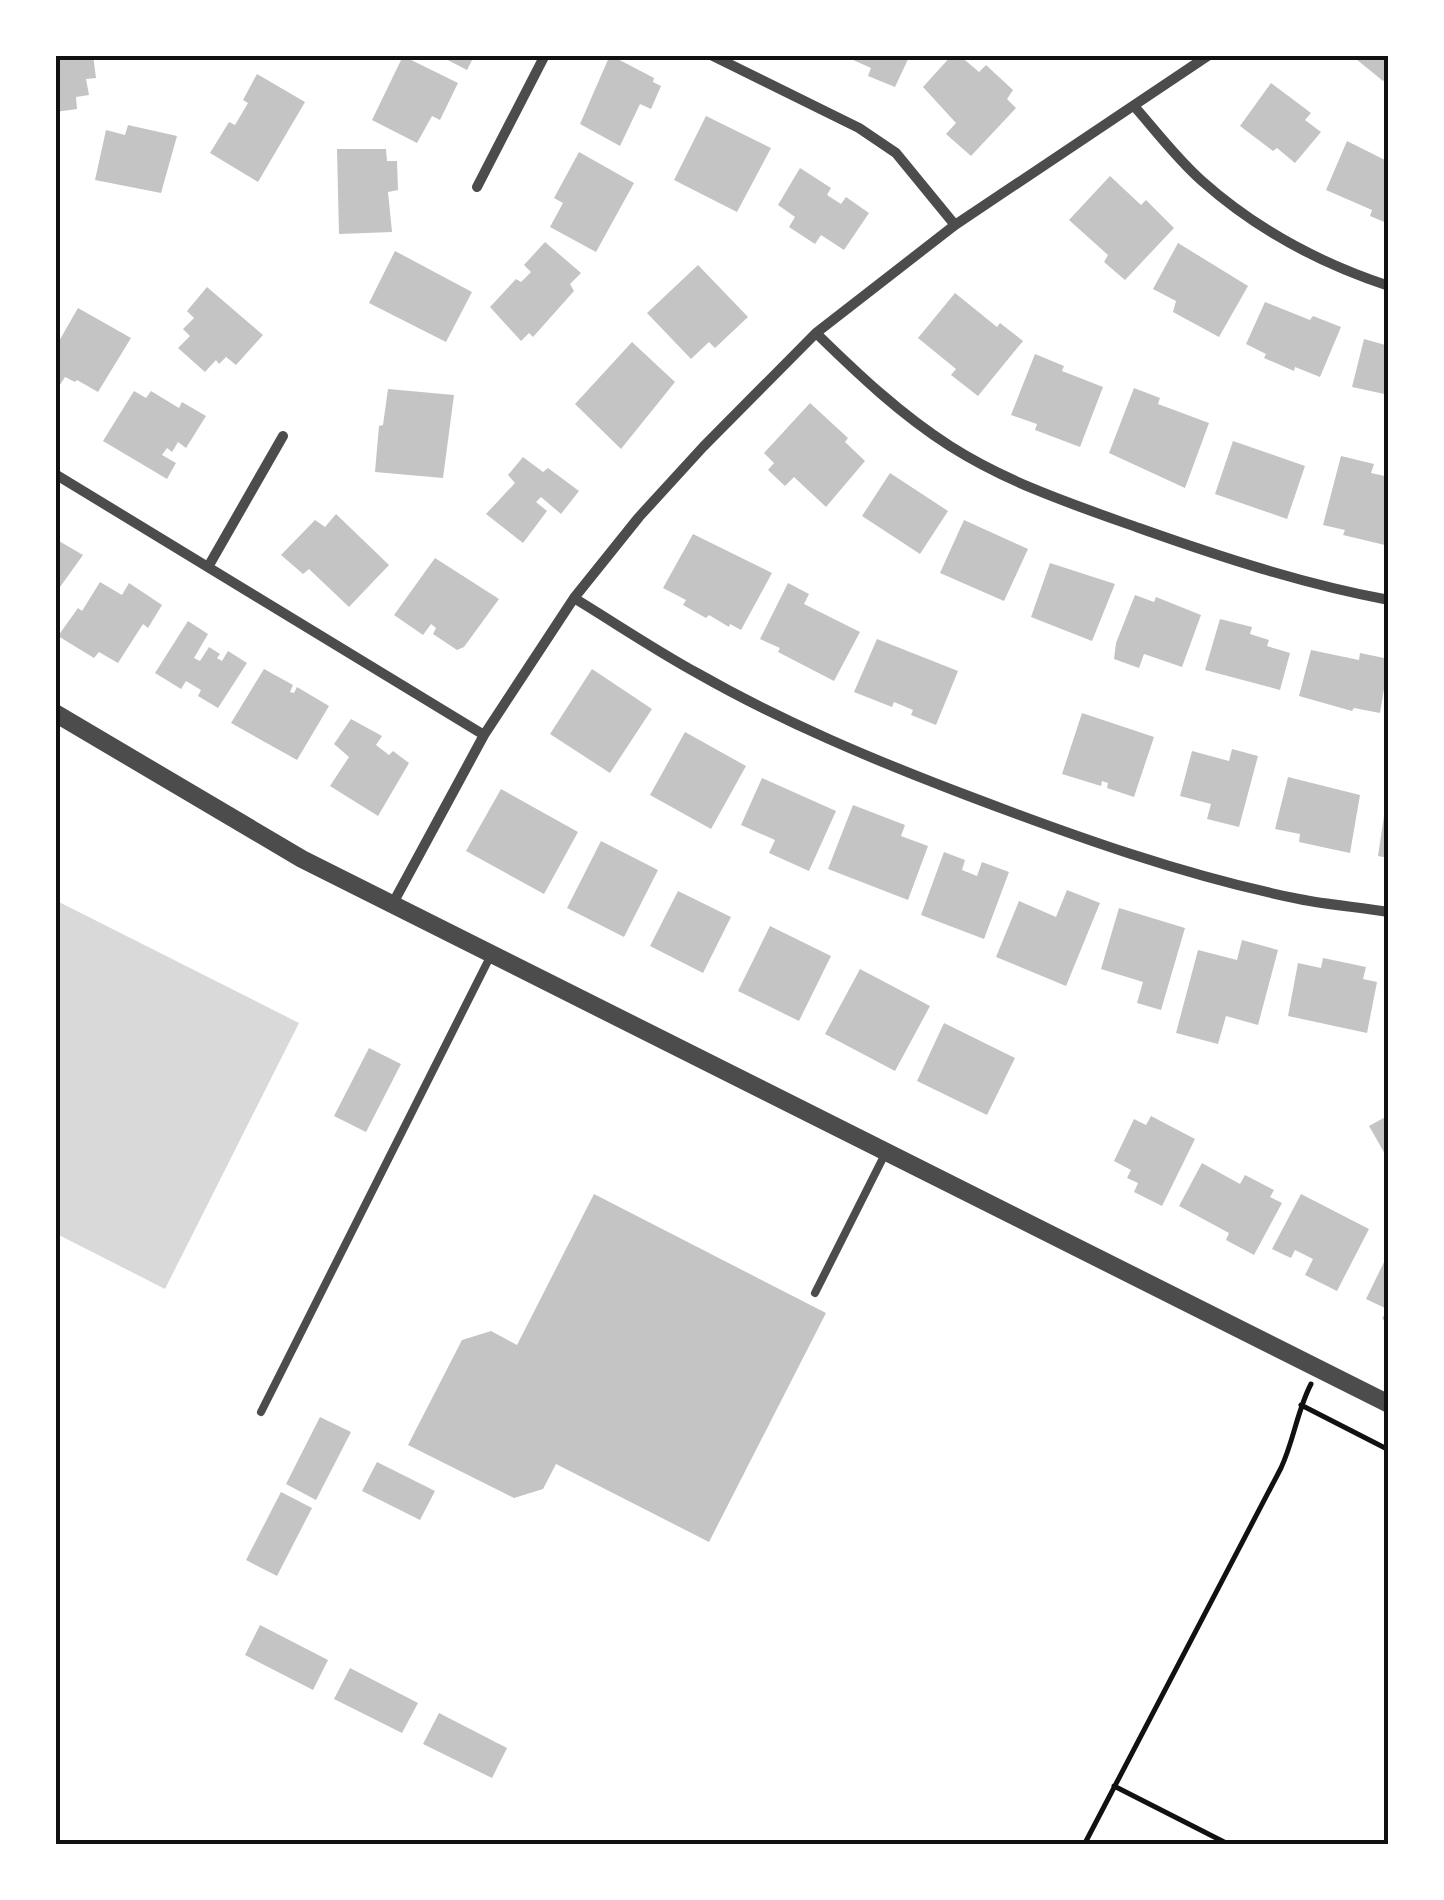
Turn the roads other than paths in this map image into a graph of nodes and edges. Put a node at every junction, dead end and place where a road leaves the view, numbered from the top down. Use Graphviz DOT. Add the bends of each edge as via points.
graph roads {
  1 [pos="545,55"];
  2 [pos="711,55"];
  3 [pos="1209,55"];
  4 [pos="1134,106"];
  5 [pos="477,187"];
  6 [pos="955,226"];
  7 [pos="1389,286"];
  8 [pos="816,333"];
  9 [pos="283,436"];
  10 [pos="55,474"];
  11 [pos="208,568"];
  12 [pos="574,598"];
  13 [pos="1389,600"];
  14 [pos="55,713"];
  15 [pos="484,735"];
  16 [pos="392,905"];
  17 [pos="1389,912"];
  18 [pos="491,954"];
  19 [pos="886,1152"];
  20 [pos="815,1293"];
  21 [pos="1389,1404"];
  22 [pos="261,1412"];
  1 -- 5 [label="street"];
  2 -- 6 [label="street" via="896,153"];
  3 -- 4 [label="street"];
  4 -- 6 [label="street"];
  4 -- 7 [label="street" via="1199,179 1242,214 1293,247"];
  6 -- 8 [label="street"];
  8 -- 12 [label="street" via="703,446"];
  8 -- 13 [label="street" via="922,427 1012,480 1238,563"];
  9 -- 11 [label="street"];
  10 -- 11 [label="street"];
  11 -- 15 [label="street"];
  12 -- 15 [label="street"];
  12 -- 17 [label="street" via="762,708 1052,828 1194,873"];
  14 -- 16 [label="street" via="246,829"];
  15 -- 16 [label="street"];
  16 -- 18 [label="street"];
  18 -- 19 [label="street"];
  18 -- 22 [label="lane"];
  19 -- 20 [label="lane"];
  19 -- 21 [label="street"];
}
